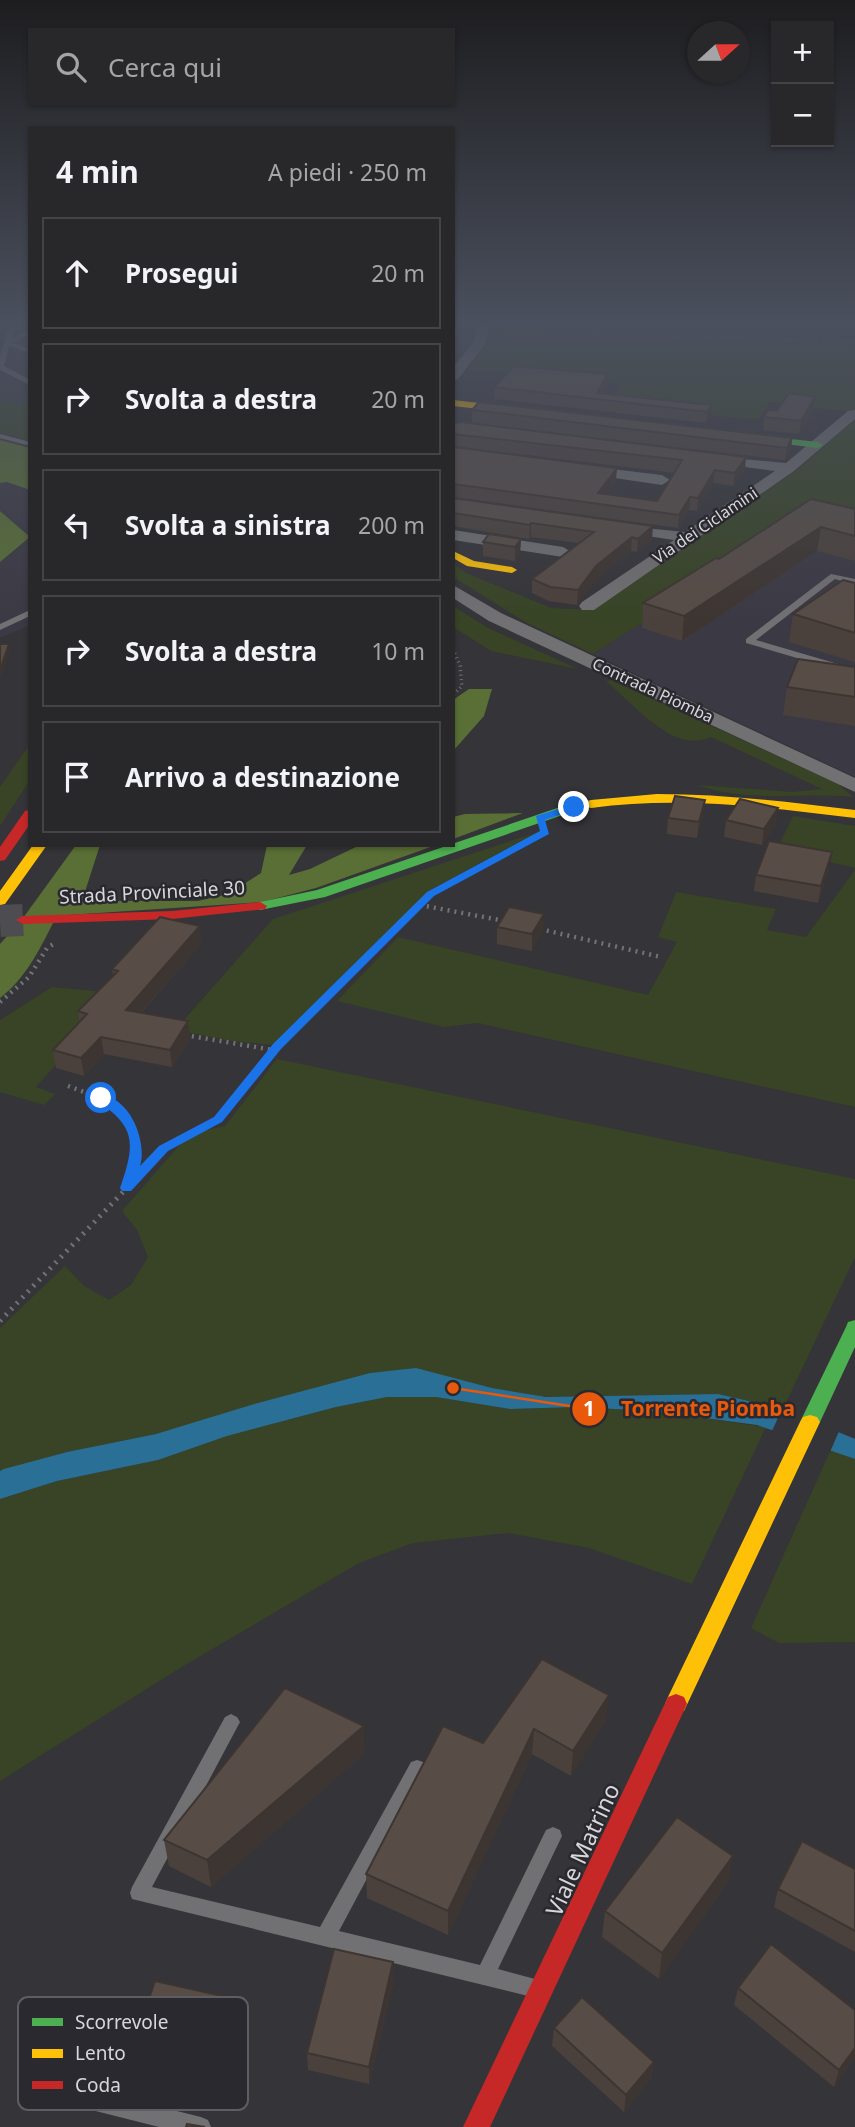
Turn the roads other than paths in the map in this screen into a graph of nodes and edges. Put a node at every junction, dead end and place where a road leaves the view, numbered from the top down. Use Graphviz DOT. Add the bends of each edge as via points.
graph roads {
  1 [pos="844,422"];
  2 [pos="723,434"];
  3 [pos="0,436"];
  4 [pos="28,443"];
  5 [pos="818,446"];
  6 [pos="696,457"];
  7 [pos="565,467"];
  8 [pos="789,468"];
  9 [pos="662,480"];
  10 [pos="607,526"];
  11 [pos="455,535"];
  12 [pos="687,537"];
  13 [pos="563,552"];
  14 [pos="455,555"];
  15 [pos="512,570"];
  16 [pos="855,582"];
  17 [pos="455,591"];
  18 [pos="588,606"];
  19 [pos="28,614"];
  20 [pos="0,627"];
  21 [pos="855,672"];
  22 [pos="855,786"];
  23 [pos="855,814"];
  24 [pos="28,817"];
  25 [pos="39,847"];
  26 [pos="0,857"];
  27 [pos="0,901"];
  28 [pos="23,920"];
  29 [pos="855,1328"];
  30 [pos="231,1722"];
  31 [pos="417,1768"];
  32 [pos="554,1836"];
  33 [pos="325,1937"];
  34 [pos="485,1975"];
  35 [pos="542,1989"];
  36 [pos="133,2110"];
  37 [pos="201,2127"];
  38 [pos="476,2127"];
  1 -- 5 [label="street, Via dei Ciclamini"];
  2 -- 5 [label="main road"];
  3 -- 4 [label="lane"];
  5 -- 8 [label="street, Via dei Ciclamini"];
  6 -- 8 [label="street"];
  7 -- 9 [label="street"];
  8 -- 12 [label="street, Via dei Ciclamini"];
  10 -- 12 [label="street"];
  11 -- 13 [label="street"];
  12 -- 18 [label="street, Via dei Ciclamini"];
  14 -- 15 [label="main road" via="471,564"];
  16 -- 21 [label="lane" via="834,576 750,641"];
  17 -- 22 [label="street, Contrada Piomba" via="495,617"];
  19 -- 20 [label="lane"];
  23 -- 28 [label="main road, Strada Provinciale 30" via="699,796 613,799 551,814 320,894 266,906 164,920"];
  24 -- 26 [label="main road"];
  25 -- 27 [label="main road"];
  29 -- 35 [label="main road, Viale Matrino"];
  30 -- 33 [label="lane" via="139,1893"];
  31 -- 33 [label="lane"];
  32 -- 34 [label="lane"];
  33 -- 34 [label="lane"];
  34 -- 35 [label="lane"];
  35 -- 38 [label="main road, Viale Matrino"];
  36 -- 37 [label="lane"];
}
